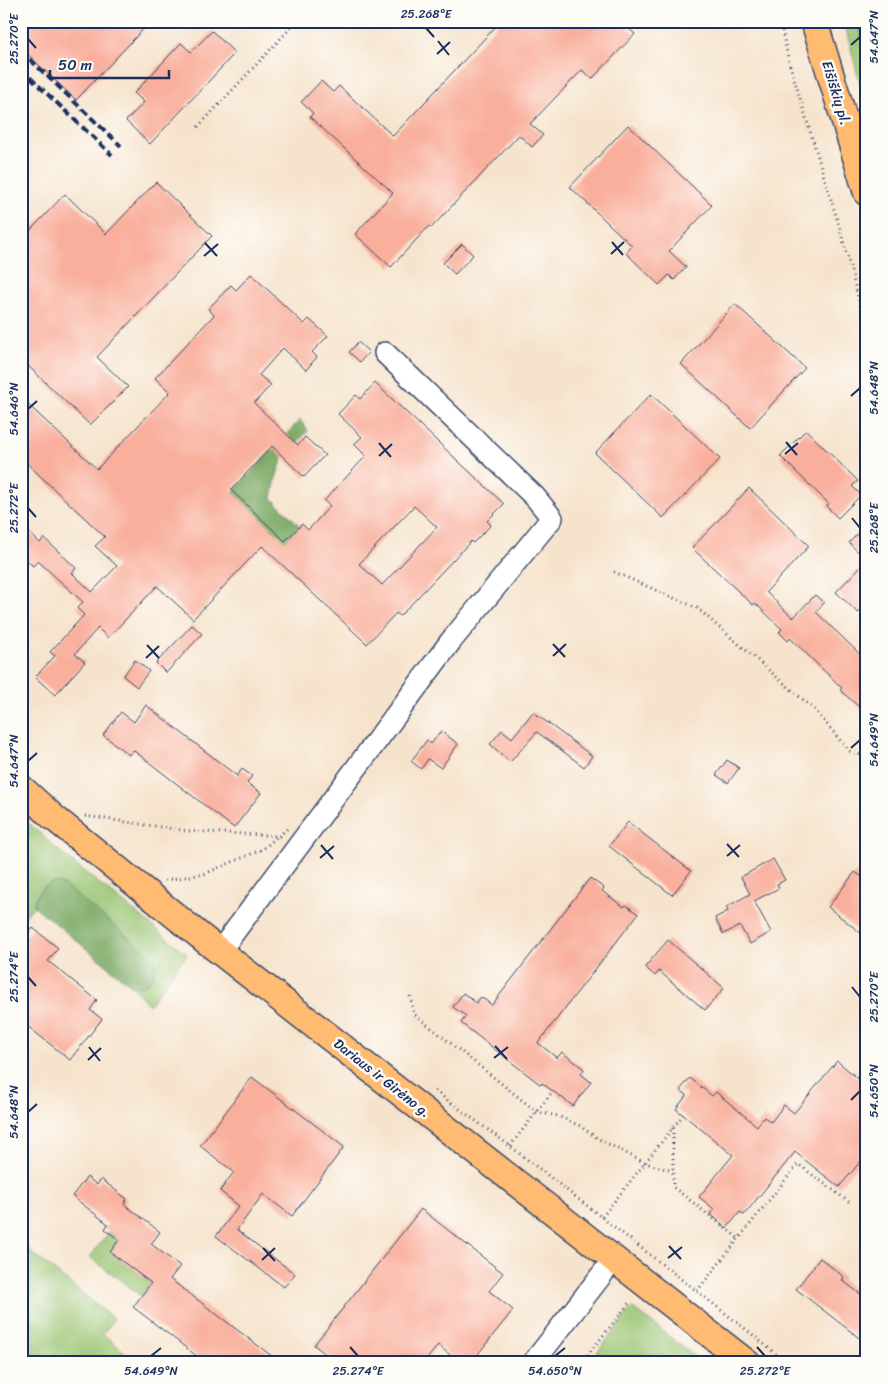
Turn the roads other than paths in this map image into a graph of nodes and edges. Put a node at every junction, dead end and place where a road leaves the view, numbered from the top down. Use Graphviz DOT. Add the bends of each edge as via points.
graph roads {
  1 [pos="814,21"];
  2 [pos="867,193"];
  3 [pos="384,353"];
  4 [pos="21,788"];
  5 [pos="220,951"];
  6 [pos="614,1259"];
  7 [pos="533,1363"];
  8 [pos="747,1363"];
  1 -- 2 [label="main road, Eišiškių pl."];
  3 -- 5 [label="street" via="535,497 552,518 451,641"];
  4 -- 5 [label="main road, Dariaus ir Girėno g."];
  5 -- 6 [label="main road, Dariaus ir Girėno g."];
  6 -- 7 [label="street"];
  6 -- 8 [label="main road, Dariaus ir Girėno g."];
}
